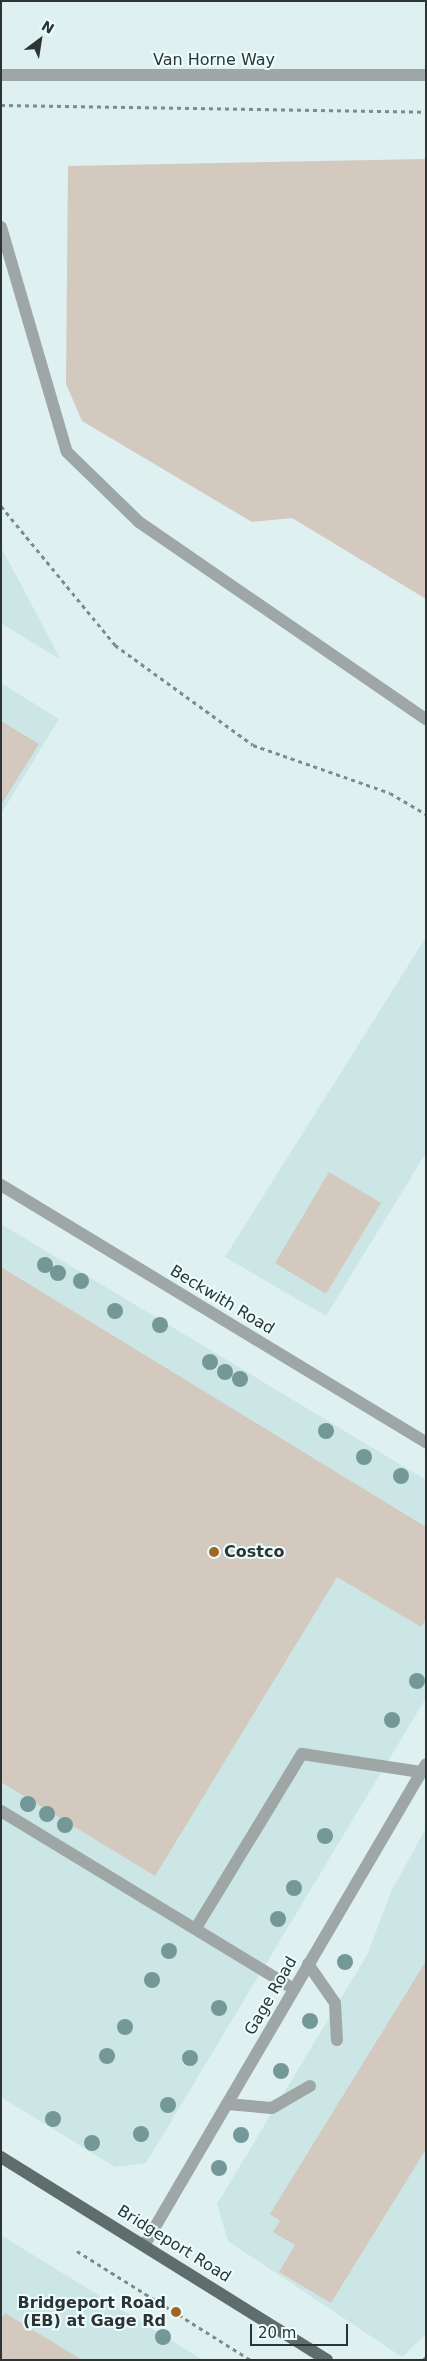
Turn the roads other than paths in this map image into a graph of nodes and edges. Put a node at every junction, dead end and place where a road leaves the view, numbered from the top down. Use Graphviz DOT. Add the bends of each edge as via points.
graph roads {
  1 [pos="426,75"];
  2 [pos="1,76"];
  3 [pos="1,227"];
  4 [pos="426,719"];
  5 [pos="1,1185"];
  6 [pos="426,1442"];
  7 [pos="423,1768"];
  8 [pos="1,1811"];
  9 [pos="196,1928"];
  10 [pos="308,1964"];
  11 [pos="294,1989"];
  12 [pos="337,2040"];
  13 [pos="310,2086"];
  14 [pos="227,2104"];
  15 [pos="1,2157"];
  16 [pos="145,2244"];
  17 [pos="327,2360"];
  1 -- 2 [label="street, Van Horne Way"];
  3 -- 4 [label="street" via="67,452 139,522"];
  5 -- 6 [label="street, Beckwith Road"];
  7 -- 9 [label="street" via="302,1754"];
  7 -- 10 [label="street, Gage Road"];
  8 -- 9 [label="street"];
  9 -- 11 [label="street"];
  10 -- 11 [label="street, Gage Road"];
  10 -- 12 [label="street" via="335,2003"];
  11 -- 14 [label="street, Gage Road"];
  13 -- 14 [label="street" via="272,2108"];
  14 -- 16 [label="street, Gage Road"];
  15 -- 16 [label="main road, Bridgeport Road"];
  16 -- 17 [label="main road, Bridgeport Road"];
}
